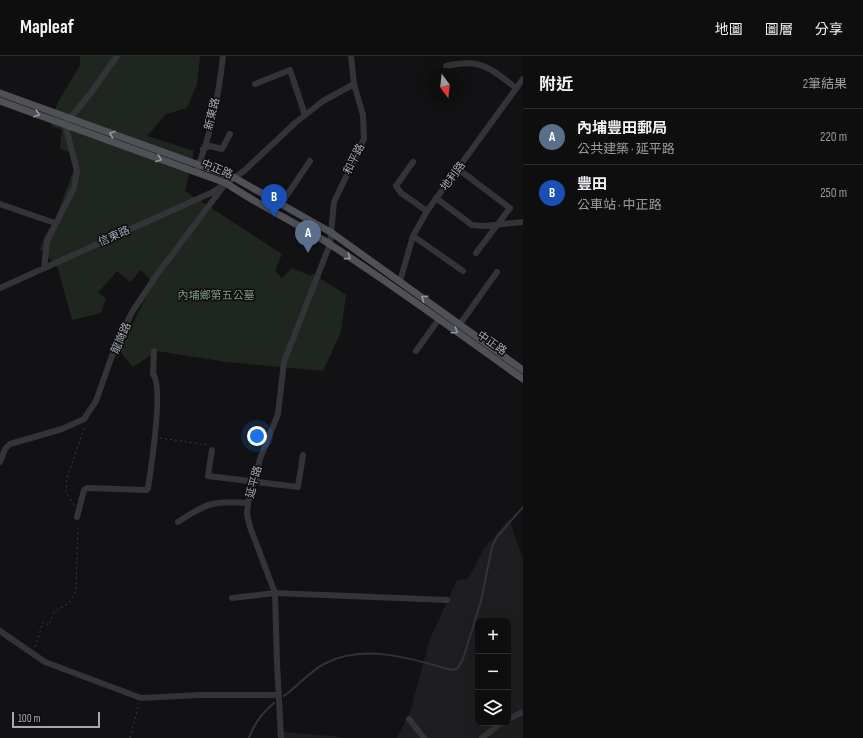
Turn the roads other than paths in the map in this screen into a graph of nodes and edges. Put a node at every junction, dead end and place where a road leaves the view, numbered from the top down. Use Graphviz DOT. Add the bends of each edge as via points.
graph roads {
  1 [pos="117,56"];
  2 [pos="223,56"];
  3 [pos="350,56"];
  4 [pos="446,68"];
  5 [pos="523,79"];
  6 [pos="255,84"];
  7 [pos="354,84"];
  8 [pos="516,88"];
  9 [pos="0,93"];
  10 [pos="0,101"];
  11 [pos="305,115"];
  12 [pos="67,120"];
  13 [pos="230,134"];
  14 [pos="203,150"];
  15 [pos="310,161"];
  16 [pos="413,162"];
  17 [pos="197,168"];
  18 [pos="458,169"];
  19 [pos="235,178"];
  20 [pos="226,183"];
  21 [pos="436,198"];
  22 [pos="0,204"];
  23 [pos="281,204"];
  24 [pos="427,211"];
  25 [pos="523,222"];
  26 [pos="55,223"];
  27 [pos="498,224"];
  28 [pos="332,233"];
  29 [pos="413,236"];
  30 [pos="330,244"];
  31 [pos="476,253"];
  32 [pos="44,268"];
  33 [pos="463,271"];
  34 [pos="497,272"];
  35 [pos="400,281"];
  36 [pos="0,288"];
  37 [pos="439,319"];
  38 [pos="460,324"];
  39 [pos="154,351"];
  40 [pos="416,351"];
  41 [pos="523,370"];
  42 [pos="523,379"];
  43 [pos="210,448"];
  44 [pos="303,455"];
  45 [pos="0,462"];
  46 [pos="254,481"];
  47 [pos="248,503"];
  48 [pos="77,517"];
  49 [pos="178,522"];
  50 [pos="275,593"];
  51 [pos="232,598"];
  52 [pos="447,600"];
  53 [pos="0,631"];
  54 [pos="279,695"];
  55 [pos="523,712"];
  56 [pos="511,718"];
  57 [pos="409,719"];
  58 [pos="497,726"];
  59 [pos="282,738"];
  60 [pos="424,738"];
  61 [pos="482,738"];
  1 -- 12 [label="street" via="90,94"];
  2 -- 14 [label="street, 新東路" via="220,80"];
  3 -- 7 [label="street, 和平路"];
  4 -- 8 [label="street" via="446,66 477,63 491,69"];
  5 -- 8 [label="street, 地利路"];
  6 -- 11 [label="street" via="290,70"];
  7 -- 11 [label="street, 信東路" via="323,101"];
  7 -- 28 [label="street, 和平路" via="363,115 364,140 334,202"];
  8 -- 18 [label="street, 地利路"];
  9 -- 12 [label="main road, 中正路"];
  10 -- 12 [label="main road, 中正路, one-way"];
  11 -- 19 [label="street, 信東路"];
  12 -- 17 [label="main road, 中正路"];
  12 -- 26 [label="street" via="77,171 74,188"];
  13 -- 14 [label="street" via="222,149 210,146"];
  14 -- 17 [label="street, 新東路"];
  15 -- 23 [label="street"];
  16 -- 24 [label="street" via="396,186 401,193"];
  17 -- 19 [label="main road, 中正路"];
  17 -- 20 [label="main road, 中正路"];
  18 -- 21 [label="street, 地利路"];
  18 -- 27 [label="street" via="510,208"];
  19 -- 20 [label="street, 信東路"];
  19 -- 23 [label="main road, 中正路"];
  20 -- 30 [label="main road, 中正路"];
  20 -- 32 [label="street, 信東路" via="213,192"];
  20 -- 45 [label="street, 龍崗路" via="132,312 96,400 84,419 62,429 10,444"];
  21 -- 24 [label="street, 地利路"];
  21 -- 27 [label="street" via="472,225"];
  22 -- 26 [label="street"];
  23 -- 28 [label="main road, 中正路"];
  24 -- 29 [label="street, 地利路"];
  25 -- 27 [label="street"];
  26 -- 32 [label="street" via="47,241"];
  27 -- 31 [label="street"];
  28 -- 30 [label="street, 延平路"];
  28 -- 35 [label="main road, 中正路"];
  29 -- 33 [label="street"];
  29 -- 35 [label="street, 地利路"];
  30 -- 37 [label="main road, 中正路, one-way"];
  30 -- 46 [label="street, 延平路" via="284,362 278,414"];
  32 -- 36 [label="street, 信東路"];
  34 -- 38 [label="street"];
  38 -- 35 [label="main road, 中正路, one-way"];
  37 -- 40 [label="street"];
  37 -- 42 [label="main road, 中正路, one-way"];
  38 -- 41 [label="main road, 中正路"];
  39 -- 48 [label="street" via="153,374 156,378 157,405 148,488 87,488 84,490"];
  43 -- 46 [label="street" via="208,476"];
  44 -- 46 [label="street" via="298,487"];
  46 -- 47 [label="street, 延平路"];
  47 -- 49 [label="street" via="210,503"];
  47 -- 50 [label="street, 延平路" via="250,527"];
  50 -- 51 [label="street"];
  50 -- 52 [label="street"];
  50 -- 54 [label="street, 延平路"];
  53 -- 54 [label="street" via="45,662 141,698"];
  54 -- 59 [label="street, 延平路"];
  55 -- 56 [label="street"];
  57 -- 60 [label="street"];
  58 -- 61 [label="street"];
}
